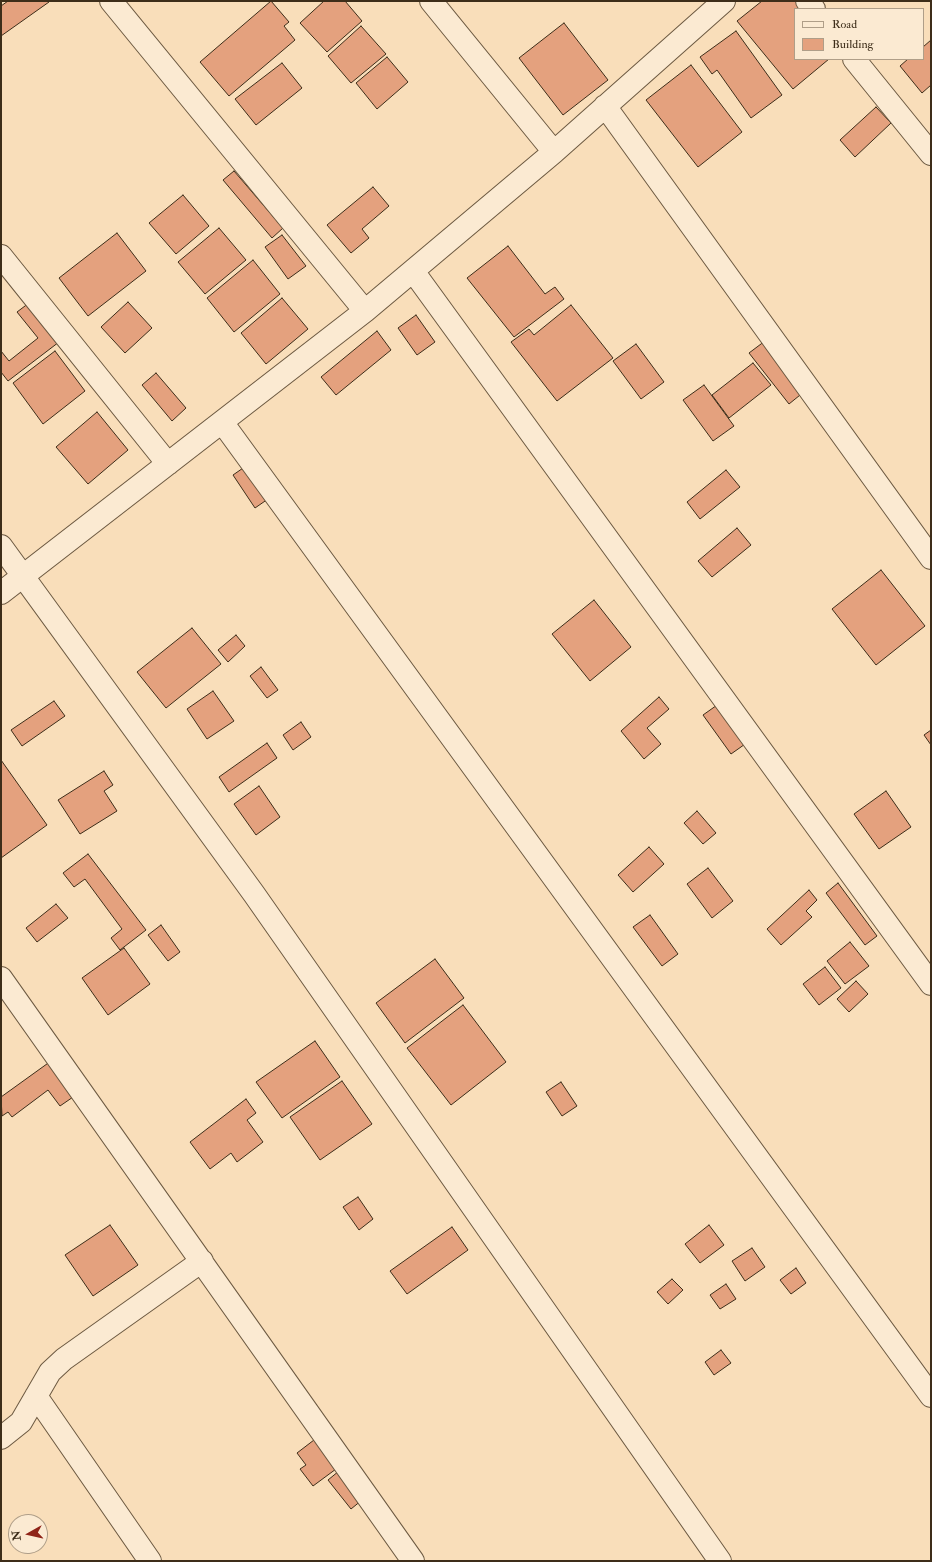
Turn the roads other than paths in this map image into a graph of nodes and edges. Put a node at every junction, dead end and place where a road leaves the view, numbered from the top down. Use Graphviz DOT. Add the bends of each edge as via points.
graph roads {
  1 [pos="111,1"];
  2 [pos="431,1"];
  3 [pos="724,1"];
  4 [pos="855,60"];
  5 [pos="605,106"];
  6 [pos="554,152"];
  7 [pos="931,154"];
  8 [pos="1,256"];
  9 [pos="413,271"];
  10 [pos="366,311"];
  11 [pos="222,422"];
  12 [pos="168,464"];
  13 [pos="1,546"];
  14 [pos="931,558"];
  15 [pos="23,577"];
  16 [pos="1,593"];
  17 [pos="1,978"];
  18 [pos="931,984"];
  19 [pos="202,1261"];
  20 [pos="36,1396"];
  21 [pos="931,1396"];
  22 [pos="3,1434"];
  23 [pos="150,1561"];
  24 [pos="413,1561"];
  25 [pos="720,1561"];
  1 -- 10 [label="street"];
  2 -- 6 [label="street"];
  3 -- 5 [label="street"];
  4 -- 7 [label="street"];
  5 -- 6 [label="street"];
  5 -- 14 [label="street"];
  6 -- 9 [label="street"];
  8 -- 12 [label="street"];
  9 -- 10 [label="street"];
  9 -- 18 [label="street"];
  10 -- 11 [label="street"];
  11 -- 12 [label="street"];
  11 -- 21 [label="street"];
  12 -- 15 [label="street"];
  13 -- 15 [label="street"];
  15 -- 16 [label="street"];
  15 -- 25 [label="street" via="254,894"];
  17 -- 19 [label="street"];
  19 -- 20 [label="street" via="64,1360 50,1372"];
  19 -- 24 [label="street"];
  20 -- 22 [label="street" via="21,1422"];
  20 -- 23 [label="street"];
}
